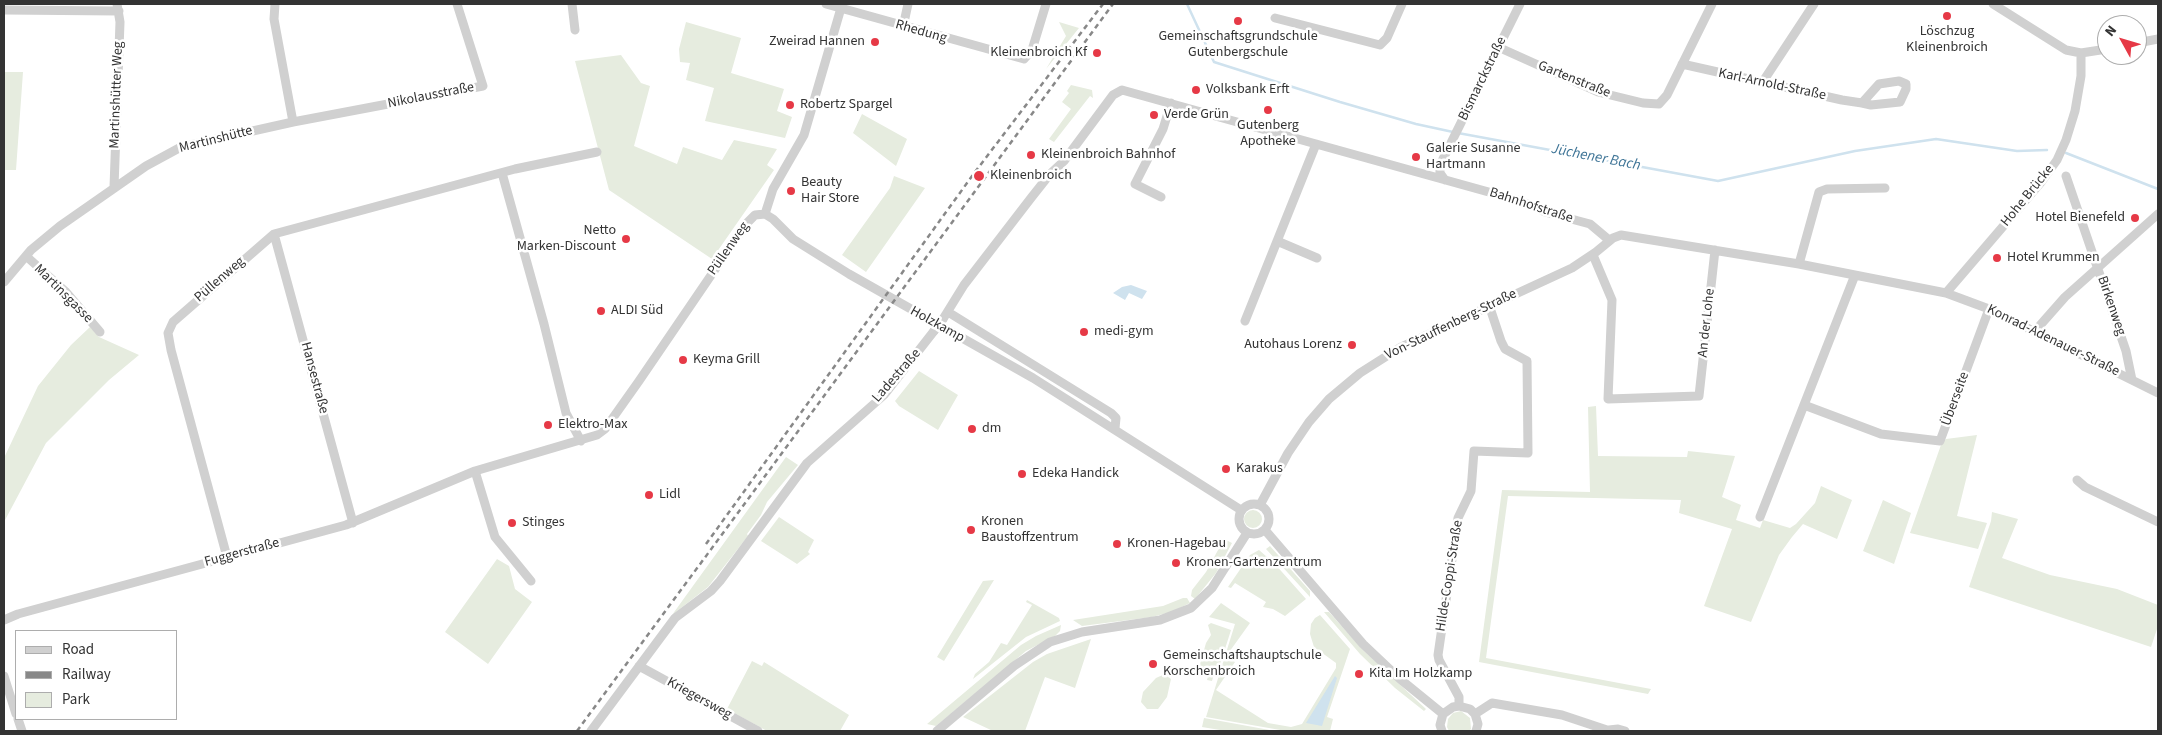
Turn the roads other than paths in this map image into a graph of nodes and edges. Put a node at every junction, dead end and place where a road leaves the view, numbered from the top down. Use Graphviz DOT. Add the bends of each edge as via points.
graph roads {
  1 [pos="276,4"];
  2 [pos="457,4"];
  3 [pos="572,4"];
  4 [pos="826,4"];
  5 [pos="908,4"];
  6 [pos="1046,4"];
  7 [pos="1402,4"];
  8 [pos="1520,4"];
  9 [pos="1712,4"];
  10 [pos="1814,4"];
  11 [pos="1993,4"];
  12 [pos="118,7"];
  13 [pos="841,8"];
  14 [pos="4,10"];
  15 [pos="1275,18"];
  16 [pos="903,27"];
  17 [pos="575,30"];
  18 [pos="1498,47"];
  19 [pos="2097,51"];
  20 [pos="2081,53"];
  21 [pos="1682,64"];
  22 [pos="1762,83"];
  23 [pos="1117,92"];
  24 [pos="1171,102"];
  25 [pos="1862,103"];
  26 [pos="293,122"];
  27 [pos="1316,144"];
  28 [pos="597,152"];
  29 [pos="502,173"];
  30 [pos="2066,176"];
  31 [pos="1446,180"];
  32 [pos="114,187"];
  33 [pos="1885,188"];
  34 [pos="1161,198"];
  35 [pos="765,214"];
  36 [pos="2158,214"];
  37 [pos="274,234"];
  38 [pos="1609,240"];
  39 [pos="1277,241"];
  40 [pos="1715,250"];
  41 [pos="1593,255"];
  42 [pos="26,256"];
  43 [pos="1317,258"];
  44 [pos="1799,264"];
  45 [pos="2098,268"];
  46 [pos="1855,275"];
  47 [pos="4,282"];
  48 [pos="1946,293"];
  49 [pos="1489,305"];
  50 [pos="1989,309"];
  51 [pos="946,316"];
  52 [pos="1245,321"];
  53 [pos="2034,331"];
  54 [pos="100,332"];
  55 [pos="2132,380"];
  56 [pos="2158,392"];
  57 [pos="1804,405"];
  58 [pos="1115,428"];
  59 [pos="581,441"];
  60 [pos="475,471"];
  61 [pos="2077,480"];
  62 [pos="1260,505"];
  63 [pos="1241,510"];
  64 [pos="1760,518"];
  65 [pos="2158,522"];
  66 [pos="354,523"];
  67 [pos="1265,530"];
  68 [pos="1247,533"];
  69 [pos="227,557"];
  70 [pos="531,581"];
  71 [pos="4,620"];
  72 [pos="639,666"];
  73 [pos="4,676"];
  74 [pos="1459,706"];
  75 [pos="15,711"];
  76 [pos="1443,714"];
  77 [pos="1474,714"];
  78 [pos="592,731"];
  79 [pos="758,731"];
  80 [pos="937,731"];
  81 [pos="1442,731"];
  82 [pos="1476,731"];
  83 [pos="1610,731"];
  84 [pos="1625,731"];
  1 -- 26 [label="street" via="274,19"];
  2 -- 26 [label="street, Nikolausstraße" via="484,86"];
  3 -- 17 [label="street"];
  4 -- 13 [label="street, Rhedung"];
  5 -- 16 [label="street"];
  6 -- 16 [label="street, Rhedung" via="1031,53 1024,59"];
  7 -- 15 [label="street" via="1386,40 1380,45"];
  8 -- 18 [label="street, Bismarckstraße"];
  9 -- 21 [label="street, Gartenstraße"];
  10 -- 22 [label="street"];
  11 -- 20 [label="street" via="2060,46"];
  12 -- 14 [label="street"];
  12 -- 32 [label="street, Martinshütter Weg"];
  13 -- 16 [label="street, Rhedung"];
  13 -- 35 [label="street, Püllenweg" via="804,135 773,189"];
  18 -- 21 [label="street, Gartenstraße" via="1598,92 1649,104 1663,101"];
  18 -- 31 [label="street, Bismarckstraße" via="1439,168"];
  19 -- 20 [label="street"];
  20 -- 48 [label="street, Hohe Brücke" via="2075,111 2057,160"];
  21 -- 22 [label="street, Karl-Arnold-Straße"];
  22 -- 25 [label="street, Karl-Arnold-Straße"];
  23 -- 24 [label="street, Bahnhofstraße" via="1124,90"];
  23 -- 51 [label="street, Ladestraße" via="967,280"];
  24 -- 27 [label="street, Bahnhofstraße"];
  24 -- 34 [label="street" via="1163,129 1135,184"];
  25 -- 25 [label="street, Karl-Arnold-Straße" via="1898,103 1906,84 1899,81 1879,84"];
  26 -- 32 [label="street, Martinshütte" via="181,147"];
  27 -- 31 [label="street, Bahnhofstraße"];
  27 -- 39 [label="street"];
  28 -- 29 [label="street, Püllenweg"];
  29 -- 37 [label="street, Püllenweg"];
  29 -- 59 [label="street" via="566,413"];
  30 -- 45 [label="street, Birkenweg"];
  31 -- 38 [label="street, Bahnhofstraße" via="1586,223"];
  32 -- 42 [label="street, Martinshütte" via="60,226"];
  33 -- 44 [label="street" via="1827,188 1819,192"];
  35 -- 58 [label="street, Holzkamp" via="793,239 849,274 1024,372"];
  35 -- 59 [label="street, Püllenweg" via="755,215 746,224 605,428"];
  36 -- 45 [label="street"];
  37 -- 66 [label="street, Hansestraße"];
  37 -- 69 [label="street, Püllenweg" via="175,320 168,331 170,350"];
  38 -- 40 [label="street" via="1626,235"];
  38 -- 41 [label="street, Von-Stauffenberg-Straße"];
  39 -- 43 [label="street"];
  39 -- 52 [label="street"];
  40 -- 41 [label="street, An der Lohe" via="1699,396 1608,399 1612,300"];
  40 -- 44 [label="street"];
  41 -- 49 [label="street, Von-Stauffenberg-Straße" via="1572,268"];
  42 -- 47 [label="street, Martinshütte"];
  42 -- 54 [label="street, Martinsgasse" via="65,292"];
  44 -- 46 [label="street"];
  45 -- 53 [label="street"];
  45 -- 55 [label="street, Birkenweg" via="2126,351"];
  46 -- 48 [label="street"];
  46 -- 57 [label="street"];
  48 -- 50 [label="street, Konrad-Adenauer-Straße"];
  49 -- 62 [label="street, Von-Stauffenberg-Straße" via="1386,355 1341,388 1300,433"];
  49 -- 74 [label="street, Hilde-Coppi-Straße" via="1506,349 1527,361 1528,453 1474,451 1471,491 1458,518 1438,655 1459,697"];
  50 -- 53 [label="street, Konrad-Adenauer-Straße"];
  50 -- 57 [label="street, Überseite" via="1940,441 1881,434"];
  51 -- 58 [label="street, Holzkamp" via="1111,412 1116,420"];
  51 -- 72 [label="street, Ladestraße, bridge" via="884,394 807,463 717,585 678,614"];
  53 -- 55 [label="street, Konrad-Adenauer-Straße"];
  55 -- 56 [label="street, Konrad-Adenauer-Straße"];
  57 -- 64 [label="street"];
  58 -- 63 [label="street, Holzkamp"];
  59 -- 60 [label="street, Püllenweg"];
  60 -- 66 [label="street, Fuggerstraße"];
  60 -- 70 [label="street" via="495,537"];
  61 -- 65 [label="street" via="2085,487"];
  62 -- 63 [label="street" via="1252,503"];
  62 -- 67 [label="street" via="1269,516"];
  63 -- 68 [label="street" via="1238,523"];
  66 -- 69 [label="street, Fuggerstraße"];
  67 -- 68 [label="street"];
  67 -- 76 [label="street" via="1368,648"];
  68 -- 80 [label="street" via="1212,588 1188,610 1160,620 1082,632 1050,642 1018,663"];
  69 -- 71 [label="street, Fuggerstraße"];
  72 -- 78 [label="street, Ladestraße"];
  72 -- 79 [label="street, Kriegersweg"];
  73 -- 75 [label="street"];
  74 -- 76 [label="street" via="1453,706"];
  74 -- 77 [label="street" via="1465,706"];
  76 -- 81 [label="street"];
  77 -- 82 [label="street" via="1478,724"];
  77 -- 83 [label="street" via="1492,703 1557,714"];
  83 -- 84 [label="street"];
}
